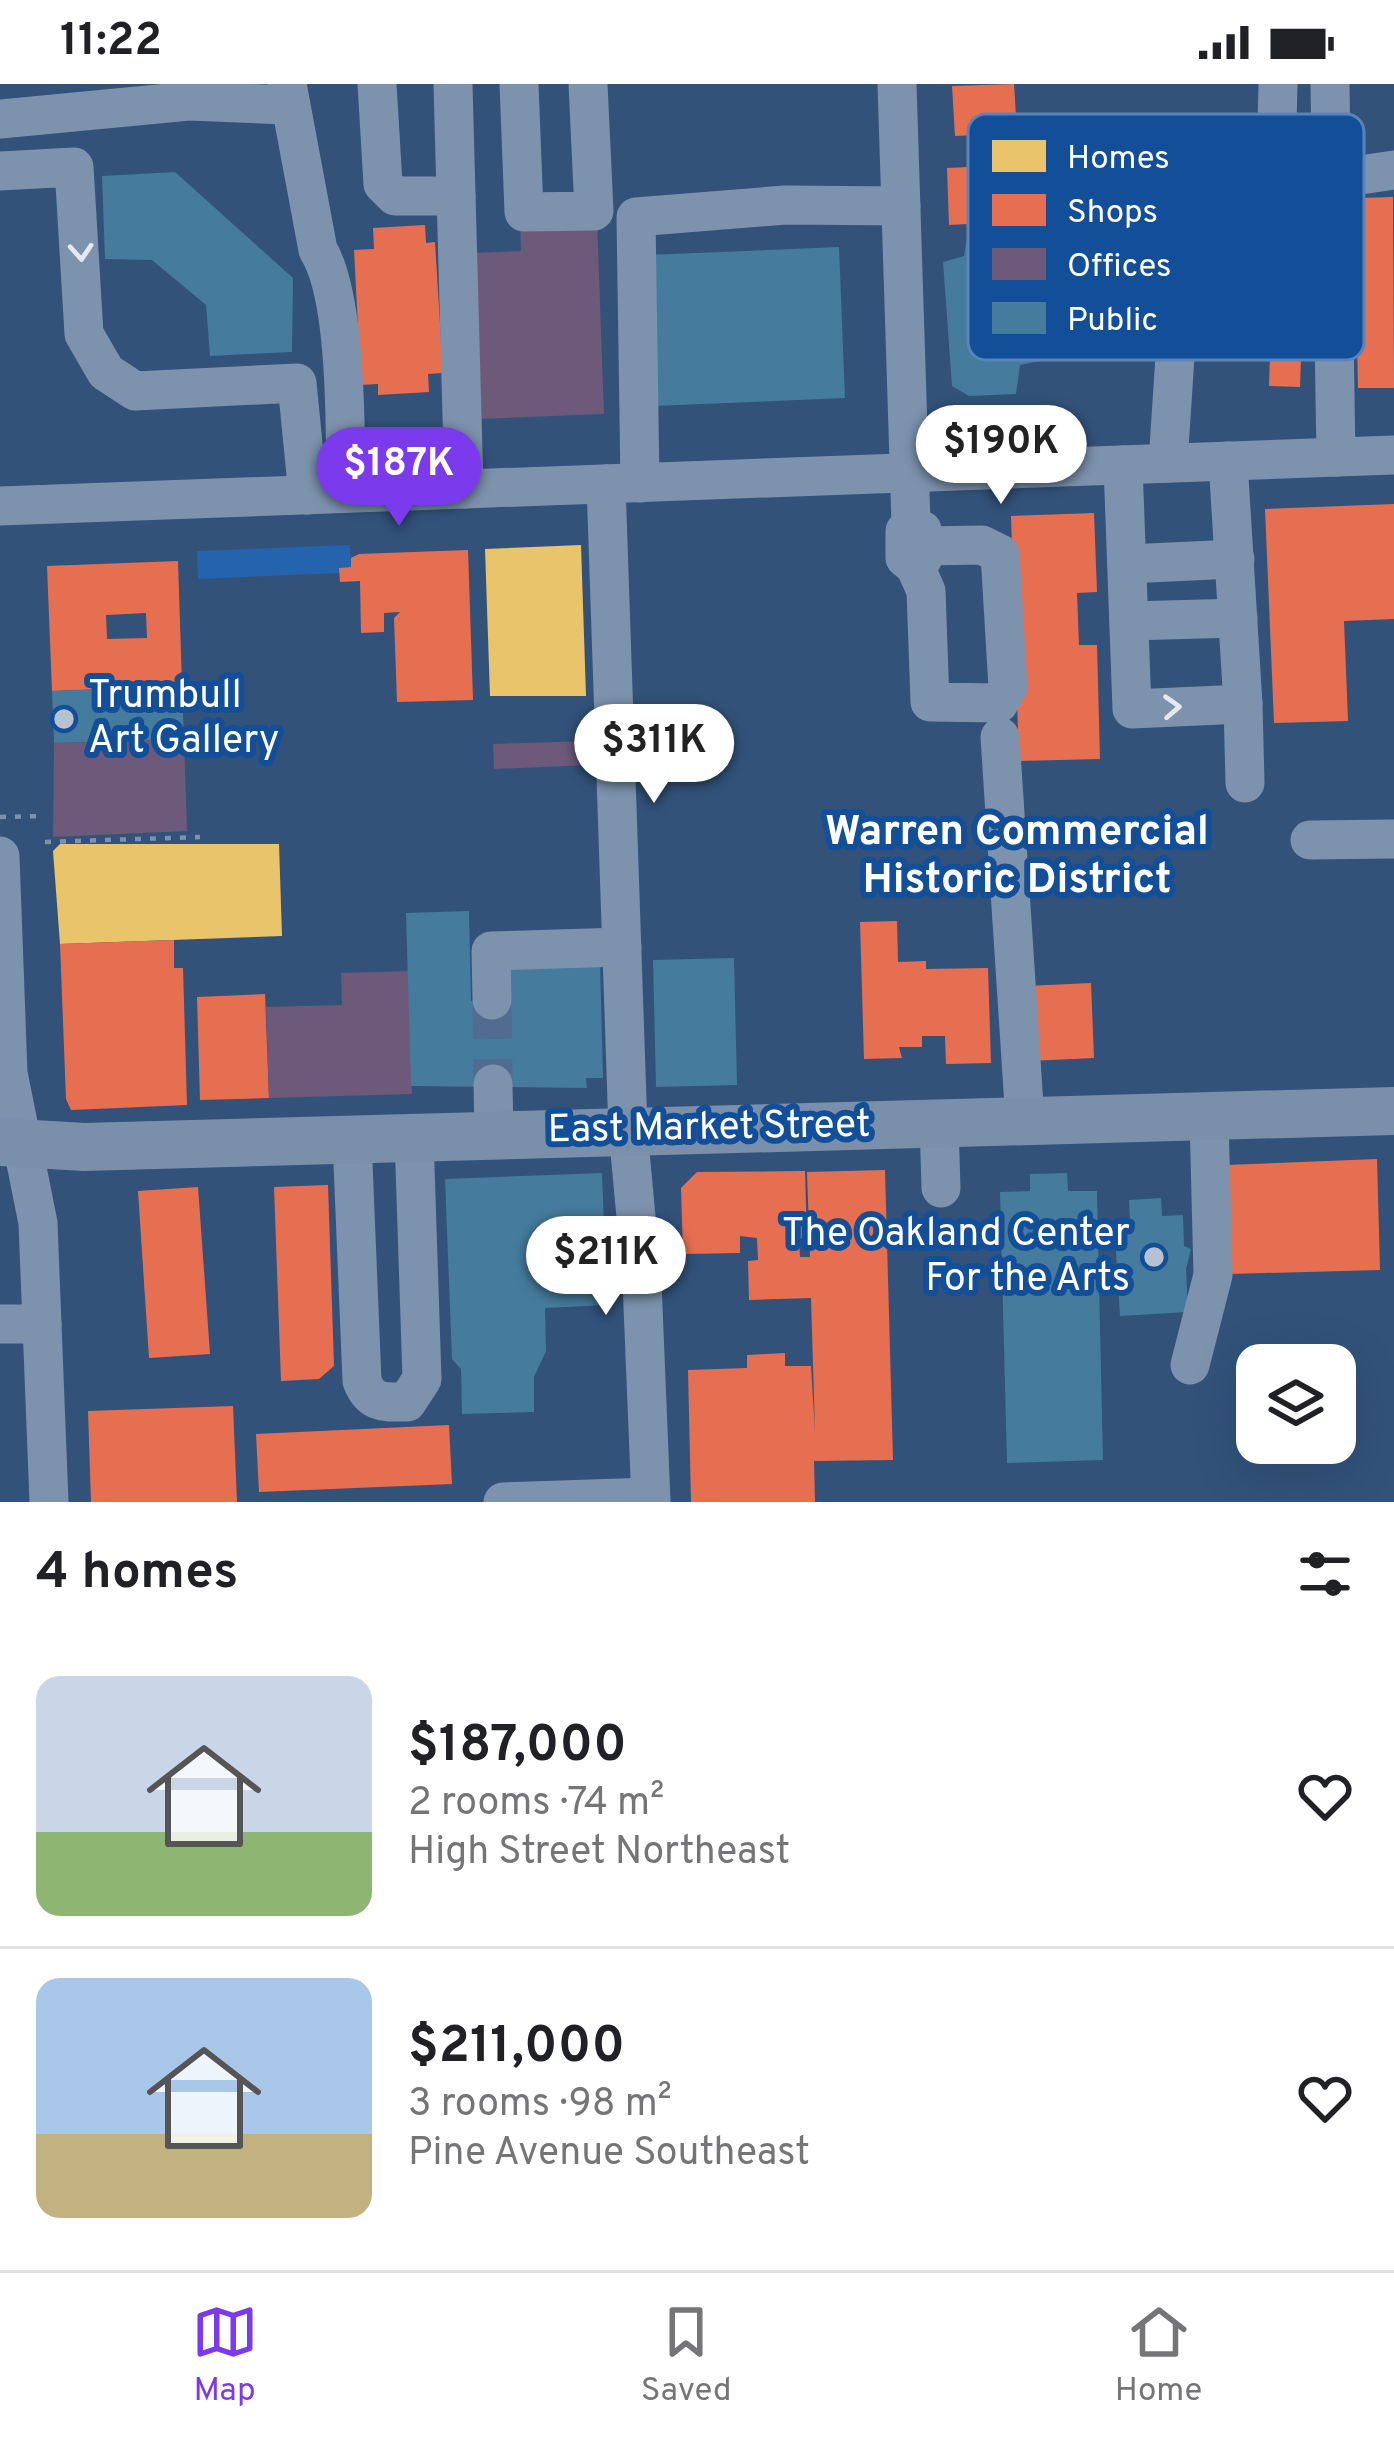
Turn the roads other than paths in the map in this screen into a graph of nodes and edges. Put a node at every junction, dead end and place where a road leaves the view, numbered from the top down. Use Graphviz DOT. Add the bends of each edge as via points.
graph roads {
  1 [pos="377,84"];
  2 [pos="453,84"];
  3 [pos="520,84"];
  4 [pos="588,84"];
  5 [pos="897,84"];
  6 [pos="1278,84"];
  7 [pos="1330,84"];
  8 [pos="287,94"];
  9 [pos="74,114"];
  10 [pos="1277,114"];
  11 [pos="1331,114"];
  12 [pos="0,119"];
  13 [pos="74,167"];
  14 [pos="1394,170"];
  15 [pos="0,171"];
  16 [pos="1364,174"];
  17 [pos="456,196"];
  18 [pos="901,206"];
  19 [pos="1175,360"];
  20 [pos="1335,360"];
  21 [pos="1394,455"];
  22 [pos="1336,457"];
  23 [pos="1228,461"];
  24 [pos="1168,463"];
  25 [pos="1123,465"];
  26 [pos="909,473"];
  27 [pos="623,484"];
  28 [pos="464,489"];
  29 [pos="326,494"];
  30 [pos="0,506"];
  31 [pos="916,546"];
  32 [pos="1235,559"];
  33 [pos="1127,564"];
  34 [pos="1238,617"];
  35 [pos="1129,621"];
  36 [pos="1243,704"];
  37 [pos="1000,736"];
  38 [pos="1245,783"];
  39 [pos="1394,839"];
  40 [pos="1310,840"];
  41 [pos="0,856"];
  42 [pos="622,947"];
  43 [pos="492,1000"];
  44 [pos="493,1084"];
  45 [pos="1394,1111"];
  46 [pos="1209,1117"];
  47 [pos="1025,1121"];
  48 [pos="939,1123"];
  49 [pos="628,1130"];
  50 [pos="494,1134"];
  51 [pos="414,1136"];
  52 [pos="352,1139"];
  53 [pos="13,1143"];
  54 [pos="941,1189"];
  55 [pos="0,1324"];
  56 [pos="42,1324"];
  57 [pos="1190,1365"];
  58 [pos="651,1499"];
  59 [pos="49,1502"];
  60 [pos="503,1502"];
  1 -- 17 [label="street" via="383,184 395,196"];
  2 -- 17 [label="street"];
  3 -- 4 [label="street" via="524,212 593,211"];
  5 -- 18 [label="street"];
  6 -- 10 [label="street"];
  7 -- 11 [label="street"];
  8 -- 9 [label="street"];
  8 -- 29 [label="street" via="318,250 330,269 341,380"];
  9 -- 12 [label="street"];
  9 -- 13 [label="street"];
  13 -- 15 [label="street"];
  13 -- 29 [label="street, one-way" via="84,334 106,372 135,391 297,383"];
  14 -- 16 [label="street"];
  17 -- 28 [label="street"];
  18 -- 26 [label="street"];
  18 -- 27 [label="street" via="636,217"];
  19 -- 24 [label="street"];
  20 -- 22 [label="street"];
  21 -- 22 [label="street"];
  22 -- 23 [label="street"];
  23 -- 24 [label="street"];
  23 -- 32 [label="street"];
  24 -- 25 [label="street"];
  25 -- 26 [label="street"];
  25 -- 33 [label="street"];
  26 -- 27 [label="street"];
  26 -- 31 [label="street"];
  27 -- 28 [label="street"];
  27 -- 42 [label="street"];
  28 -- 29 [label="street"];
  29 -- 30 [label="street"];
  32 -- 33 [label="street"];
  32 -- 34 [label="street"];
  33 -- 35 [label="street"];
  34 -- 35 [label="street"];
  34 -- 36 [label="street"];
  35 -- 36 [label="street, one-way" via="1132,709"];
  36 -- 38 [label="street"];
  37 -- 47 [label="street"];
  39 -- 40 [label="street"];
  41 -- 53 [label="street"];
  42 -- 43 [label="street" via="490,951"];
  42 -- 49 [label="street"];
  44 -- 50 [label="street"];
  45 -- 46 [label="main road, East Market Street"];
  46 -- 47 [label="main road, East Market Street"];
  46 -- 57 [label="street" via="1213,1275"];
  47 -- 48 [label="main road, East Market Street"];
  48 -- 49 [label="main road, East Market Street"];
  48 -- 54 [label="street"];
  49 -- 50 [label="main road, East Market Street"];
  49 -- 58 [label="street"];
  50 -- 51 [label="main road, East Market Street"];
  51 -- 52 [label="main road, East Market Street"];
  51 -- 52 [label="street" via="422,1379 407,1402 368,1396 362,1381"];
  52 -- 53 [label="main road, East Market Street"];
  53 -- 56 [label="street" via="38,1223"];
  55 -- 56 [label="street"];
  56 -- 59 [label="street"];
  58 -- 60 [label="street"];
}
